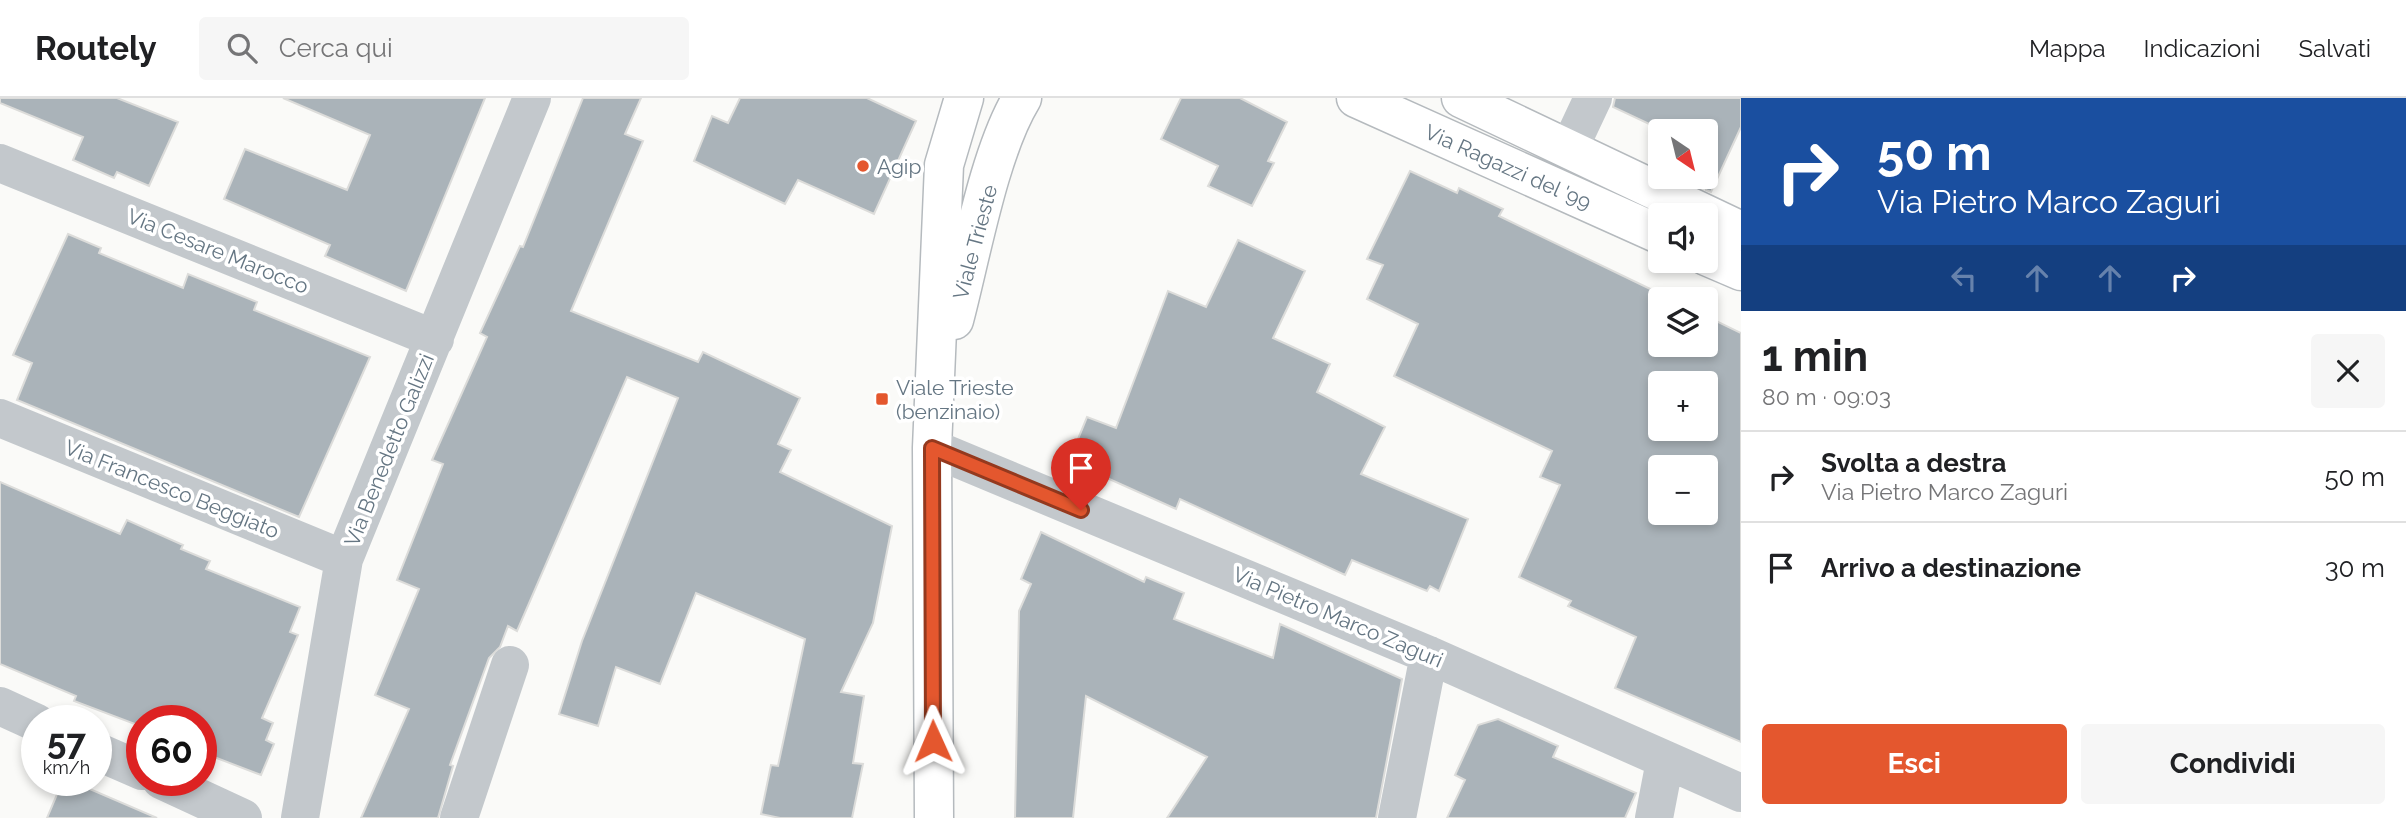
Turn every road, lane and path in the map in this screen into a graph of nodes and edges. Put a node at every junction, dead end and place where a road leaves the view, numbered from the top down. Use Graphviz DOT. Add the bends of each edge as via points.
graph roads {
  1 [pos="532,98"];
  2 [pos="964,98"];
  3 [pos="1022,98"];
  4 [pos="1356,98"];
  5 [pos="1461,98"];
  6 [pos="1593,98"];
  7 [pos="1569,149"];
  8 [pos="0,163"];
  9 [pos="1648,229"];
  10 [pos="1741,231"];
  11 [pos="1718,261"];
  12 [pos="1741,271"];
  13 [pos="435,339"];
  14 [pos="936,390"];
  15 [pos="0,418"];
  16 [pos="932,448"];
  17 [pos="344,559"];
  18 [pos="1429,655"];
  19 [pos="510,665"];
  20 [pos="0,706"];
  21 [pos="21,716"];
  22 [pos="1665,761"];
  23 [pos="1741,793"];
  24 [pos="196,796"];
  25 [pos="243,818"];
  26 [pos="300,818"];
  27 [pos="459,818"];
  28 [pos="934,818"];
  29 [pos="1397,818"];
  30 [pos="1654,818"];
  1 -- 13 [label="street, Via Benedetto Galizzi"];
  2 -- 14 [label="main road, Viale Trieste" via="944,165"];
  3 -- 14 [label="main road, Viale Trieste" via="1012,114 992,177"];
  4 -- 9 [label="main road, Via Ragazzi del '99"];
  5 -- 7 [label="main road, Via Ragazzi del '99"];
  6 -- 7 [label="street"];
  7 -- 10 [label="main road, Via Ragazzi del '99"];
  8 -- 13 [label="street, Via Cesare Marocco"];
  11 -- 12 [label="main road"];
  13 -- 17 [label="street, Via Benedetto Galizzi"];
  14 -- 16 [label="main road, Viale Trieste"];
  15 -- 17 [label="street, Via Francesco Beggiato"];
  16 -- 18 [label="street, Via Pietro Marco Zaguri"];
  16 -- 28 [label="main road, Viale Trieste"];
  17 -- 26 [label="street, Via Benedetto Galizzi"];
  18 -- 22 [label="street, Via Pietro Marco Zaguri"];
  18 -- 29 [label="street"];
  19 -- 27 [label="street"];
  20 -- 21 [label="street"];
  22 -- 23 [label="street, Via Pietro Marco Zaguri"];
  22 -- 30 [label="street"];
  24 -- 25 [label="street"];
}
